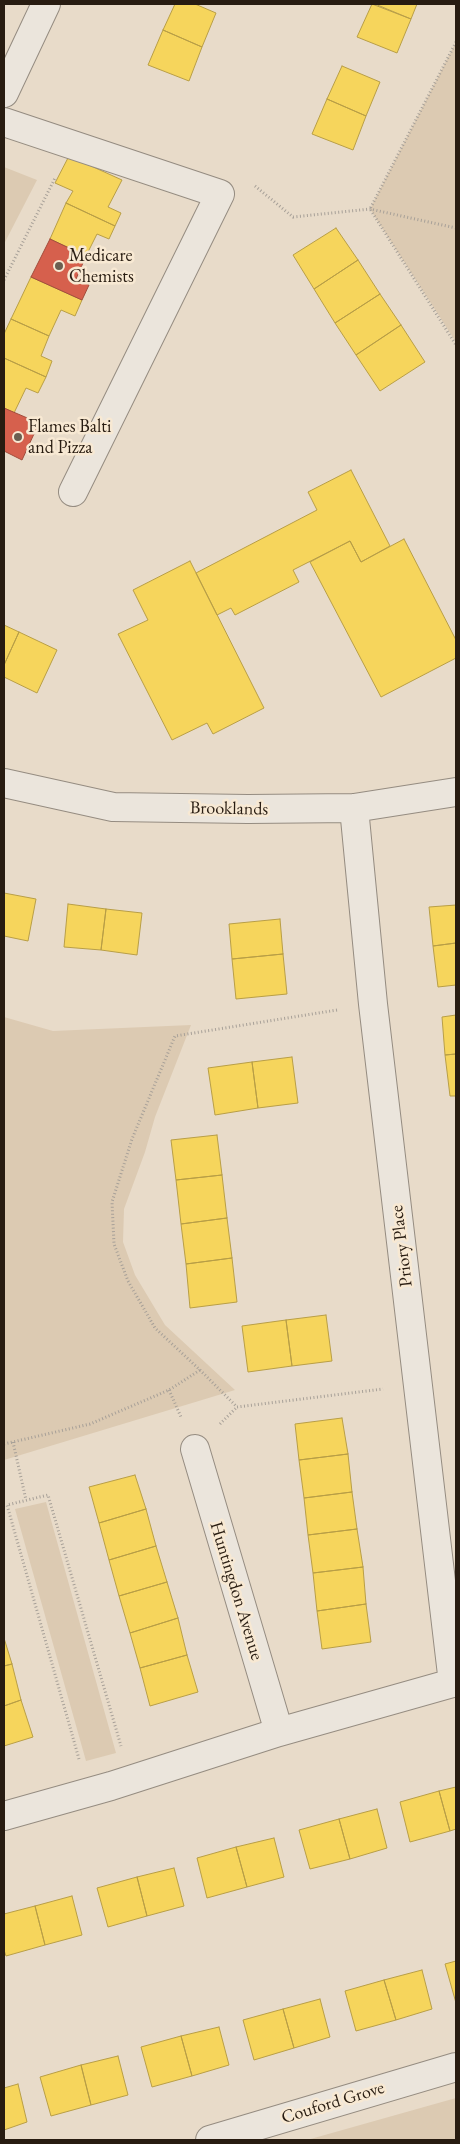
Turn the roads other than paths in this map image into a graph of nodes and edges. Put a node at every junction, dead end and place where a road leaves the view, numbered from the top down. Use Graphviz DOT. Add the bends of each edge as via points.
graph roads {
  1 [pos="46,4"];
  2 [pos="4,93"];
  3 [pos="4,122"];
  4 [pos="72,492"];
  5 [pos="4,783"];
  6 [pos="456,792"];
  7 [pos="354,808"];
  8 [pos="195,1449"];
  9 [pos="455,1682"];
  10 [pos="279,1732"];
  11 [pos="4,1816"];
  12 [pos="456,2067"];
  13 [pos="210,2140"];
  1 -- 2 [label="street"];
  3 -- 4 [label="street" via="220,194"];
  5 -- 7 [label="street, Brooklands" via="113,807"];
  6 -- 7 [label="street, Brooklands"];
  7 -- 9 [label="street, Priory Place" via="373,1004"];
  8 -- 10 [label="street, Huntingdon Avenue"];
  9 -- 10 [label="street"];
  10 -- 11 [label="street" via="89,1793"];
  12 -- 13 [label="street, Couford Grove"];
}
